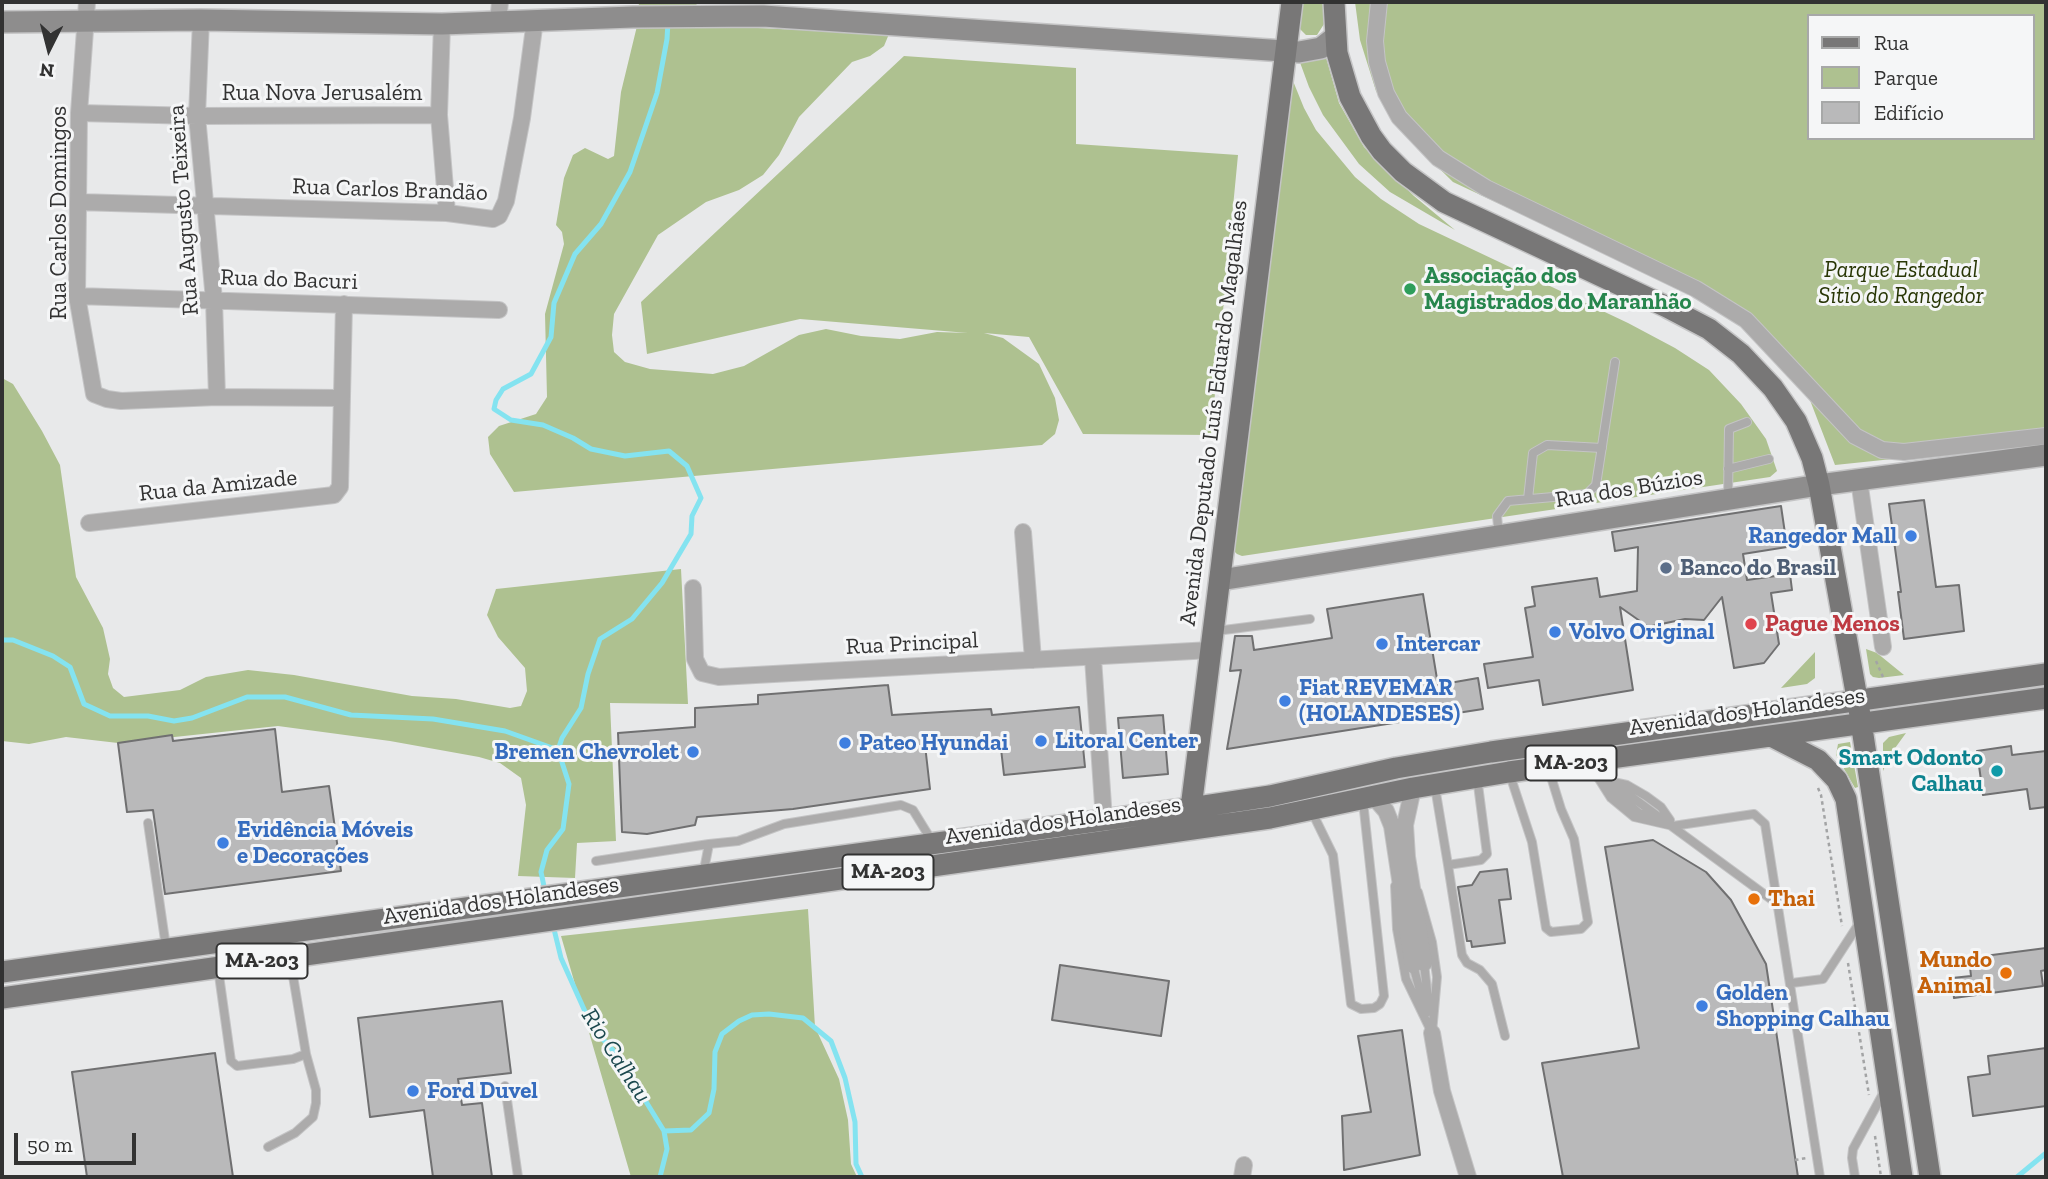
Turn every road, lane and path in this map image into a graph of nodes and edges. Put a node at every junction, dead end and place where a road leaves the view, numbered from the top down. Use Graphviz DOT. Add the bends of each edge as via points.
graph roads {
  1 [pos="1292,2"];
  2 [pos="1334,2"];
  3 [pos="1379,2"];
  4 [pos="764,9"];
  5 [pos="87,12"];
  6 [pos="499,12"];
  7 [pos="201,20"];
  8 [pos="535,20"];
  9 [pos="2,22"];
  10 [pos="442,24"];
  11 [pos="1335,37"];
  12 [pos="1285,51"];
  13 [pos="79,113"];
  14 [pos="197,116"];
  15 [pos="439,116"];
  16 [pos="78,202"];
  17 [pos="206,207"];
  18 [pos="447,213"];
  19 [pos="77,296"];
  20 [pos="214,300"];
  21 [pos="344,304"];
  22 [pos="499,310"];
  23 [pos="1615,362"];
  24 [pos="217,397"];
  25 [pos="340,398"];
  26 [pos="1747,422"];
  27 [pos="2046,436"];
  28 [pos="1602,447"];
  29 [pos="2046,455"];
  30 [pos="1769,459"];
  31 [pos="1728,469"];
  32 [pos="1859,480"];
  33 [pos="1819,485"];
  34 [pos="1528,499"];
  35 [pos="1728,499"];
  36 [pos="89,523"];
  37 [pos="1023,532"];
  38 [pos="1499,536"];
  39 [pos="1220,580"];
  40 [pos="694,588"];
  41 [pos="1310,618"];
  42 [pos="1212,641"];
  43 [pos="1883,647"];
  44 [pos="1093,658"];
  45 [pos="1033,660"];
  46 [pos="2046,674"];
  47 [pos="2046,698"];
  48 [pos="1858,701"];
  49 [pos="1862,723"];
  50 [pos="1771,736"];
  51 [pos="1580,762"];
  52 [pos="1548,766"];
  53 [pos="1509,772"];
  54 [pos="1477,777"];
  55 [pos="1600,779"];
  56 [pos="1815,783"];
  57 [pos="1435,784"];
  58 [pos="1413,788"];
  59 [pos="1368,797"];
  60 [pos="1191,808"];
  61 [pos="1311,810"];
  62 [pos="1104,820"];
  63 [pos="148,823"];
  64 [pos="1673,826"];
  65 [pos="1205,827"];
  66 [pos="933,843"];
  67 [pos="709,844"];
  68 [pos="1395,857"];
  69 [pos="596,861"];
  70 [pos="1448,865"];
  71 [pos="703,875"];
  72 [pos="1410,875"];
  73 [pos="1779,905"];
  74 [pos="1863,916"];
  75 [pos="1845,945"];
  76 [pos="167,950"];
  77 [pos="289,957"];
  78 [pos="1418,964"];
  79 [pos="218,968"];
  80 [pos="2,972"];
  81 [pos="1792,984"];
  82 [pos="2,998"];
  83 [pos="1432,1033"];
  84 [pos="1505,1036"];
  85 [pos="306,1054"];
  86 [pos="1888,1085"];
  87 [pos="505,1086"];
  88 [pos="1920,1107"];
  89 [pos="1872,1114"];
  90 [pos="268,1147"];
  91 [pos="518,1177"];
  92 [pos="1468,1177"];
  93 [pos="1820,1177"];
  94 [pos="1855,1177"];
  95 [pos="1881,1177"];
  96 [pos="1902,1177"];
  97 [pos="1930,1177"];
  1 -- 12 [label="main road, Avenida Deputado Luís Eduardo Magalhães"];
  2 -- 11 [label="main road"];
  3 -- 27 [label="street" via="1375,41 1386,93 1399,117 1438,158 1486,188 1696,289 1746,320 1854,436 1882,450 1904,453"];
  4 -- 8 [label="street"];
  4 -- 12 [label="street"];
  5 -- 7 [label="street"];
  5 -- 9 [label="street"];
  5 -- 13 [label="street, Rua Carlos Domingos"];
  6 -- 8 [label="street"];
  6 -- 10 [label="street"];
  7 -- 10 [label="street"];
  7 -- 14 [label="street, Rua Augusto Teixeira"];
  8 -- 18 [label="street, Rua Carlos Brandão" via="523,118 503,209 493,219"];
  10 -- 15 [label="street"];
  11 -- 12 [label="street" via="1315,50"];
  11 -- 33 [label="main road" via="1359,117 1403,172 1444,202 1667,307 1725,341 1786,405 1806,441"];
  12 -- 39 [label="main road, Avenida Deputado Luís Eduardo Magalhães"];
  13 -- 14 [label="street, Rua Nova Jerusalém"];
  13 -- 16 [label="street, Rua Carlos Domingos"];
  14 -- 15 [label="street, Rua Nova Jerusalém"];
  14 -- 17 [label="street, Rua Augusto Teixeira"];
  15 -- 18 [label="street"];
  16 -- 17 [label="street"];
  16 -- 19 [label="street, Rua Carlos Domingos"];
  17 -- 18 [label="street, Rua Carlos Brandão"];
  17 -- 20 [label="street, Rua Augusto Teixeira"];
  19 -- 20 [label="street, Rua do Bacuri"];
  19 -- 24 [label="street, Rua Carlos Domingos" via="94,394 121,401"];
  20 -- 21 [label="street, Rua do Bacuri"];
  20 -- 24 [label="street, Rua Augusto Teixeira"];
  21 -- 22 [label="street, Rua do Bacuri"];
  21 -- 25 [label="street"];
  23 -- 28 [label="lane"];
  24 -- 25 [label="street"];
  25 -- 36 [label="street, Rua da Amizade" via="340,487 334,495"];
  26 -- 31 [label="lane" via="1729,429"];
  28 -- 34 [label="lane" via="1596,485 1587,494"];
  28 -- 34 [label="lane" via="1547,445 1533,453"];
  29 -- 32 [label="street, Rua dos Búzios"];
  30 -- 31 [label="lane"];
  31 -- 35 [label="lane"];
  32 -- 33 [label="street, Rua dos Búzios"];
  32 -- 43 [label="street"];
  33 -- 35 [label="street, Rua dos Búzios"];
  33 -- 48 [label="main road"];
  34 -- 38 [label="lane" via="1508,501 1497,516"];
  35 -- 38 [label="street, Rua dos Búzios"];
  37 -- 45 [label="street"];
  38 -- 39 [label="street, Rua dos Búzios"];
  39 -- 42 [label="main road, Avenida Deputado Luís Eduardo Magalhães"];
  40 -- 45 [label="street, Rua Principal" via="695,659 709,676"];
  41 -- 42 [label="lane"];
  42 -- 44 [label="street, Rua Principal"];
  42 -- 60 [label="main road, Avenida Deputado Luís Eduardo Magalhães"];
  44 -- 45 [label="street, Rua Principal"];
  44 -- 62 [label="street"];
  46 -- 48 [label="main road, Avenida dos Holandeses / MA-203"];
  47 -- 49 [label="main road, Avenida dos Holandeses / MA-203"];
  48 -- 49 [label="main road"];
  48 -- 60 [label="main road, Avenida dos Holandeses / MA-203" via="1491,752"];
  49 -- 50 [label="main road, Avenida dos Holandeses / MA-203"];
  49 -- 88 [label="main road"];
  50 -- 51 [label="main road, Avenida dos Holandeses / MA-203"];
  50 -- 74 [label="main road" via="1818,760 1842,787"];
  51 -- 52 [label="main road, Avenida dos Holandeses / MA-203"];
  51 -- 55 [label="lane"];
  52 -- 53 [label="main road, Avenida dos Holandeses / MA-203"];
  52 -- 53 [label="lane" via="1574,838 1588,922 1581,929 1552,932 1546,928 1532,842"];
  53 -- 54 [label="main road, Avenida dos Holandeses / MA-203"];
  54 -- 57 [label="main road, Avenida dos Holandeses / MA-203"];
  54 -- 70 [label="lane" via="1488,854 1480,860"];
  55 -- 64 [label="lane" via="1639,813"];
  55 -- 64 [label="lane" via="1627,785 1646,796 1661,807"];
  56 -- 75 [label="path" via="1821,795"];
  57 -- 58 [label="main road, Avenida dos Holandeses / MA-203"];
  57 -- 70 [label="lane"];
  58 -- 59 [label="main road, Avenida dos Holandeses / MA-203"];
  58 -- 72 [label="street" via="1405,825"];
  59 -- 61 [label="main road, Avenida dos Holandeses / MA-203"];
  59 -- 61 [label="lane" via="1384,996 1374,1008 1351,1004 1333,855"];
  59 -- 68 [label="street" via="1386,811"];
  60 -- 62 [label="main road, Avenida dos Holandeses / MA-203"];
  60 -- 65 [label="main road"];
  61 -- 65 [label="main road, Avenida dos Holandeses / MA-203"];
  62 -- 66 [label="main road, Avenida dos Holandeses / MA-203"];
  63 -- 76 [label="lane"];
  64 -- 73 [label="lane"];
  64 -- 73 [label="lane" via="1754,814 1760,818 1765,824"];
  65 -- 77 [label="main road, Avenida dos Holandeses / MA-203"];
  66 -- 67 [label="lane" via="913,810 901,805 784,824 737,841"];
  66 -- 71 [label="main road, Avenida dos Holandeses / MA-203"];
  67 -- 69 [label="lane"];
  67 -- 71 [label="lane"];
  68 -- 78 [label="street"];
  68 -- 83 [label="lane" via="1396,918 1406,979"];
  70 -- 84 [label="lane" via="1462,955 1492,984"];
  71 -- 76 [label="main road, Avenida dos Holandeses / MA-203"];
  72 -- 78 [label="street"];
  72 -- 83 [label="lane" via="1423,902 1435,962"];
  73 -- 81 [label="lane"];
  74 -- 75 [label="lane"];
  74 -- 86 [label="main road"];
  75 -- 81 [label="lane" via="1823,979"];
  75 -- 89 [label="path"];
  76 -- 80 [label="main road, Avenida dos Holandeses / MA-203"];
  77 -- 79 [label="main road, Avenida dos Holandeses / MA-203"];
  77 -- 85 [label="lane"];
  78 -- 83 [label="lane"];
  79 -- 82 [label="main road, Avenida dos Holandeses / MA-203"];
  79 -- 85 [label="lane" via="233,1065"];
  81 -- 93 [label="lane"];
  83 -- 92 [label="street" via="1442,1091"];
  85 -- 90 [label="lane" via="316,1090 313,1117"];
  86 -- 88 [label="main road" via="1906,1086"];
  86 -- 89 [label="lane"];
  86 -- 96 [label="main road"];
  87 -- 91 [label="lane"];
  88 -- 97 [label="main road"];
  89 -- 94 [label="lane" via="1853,1149"];
  89 -- 95 [label="path"];
}
